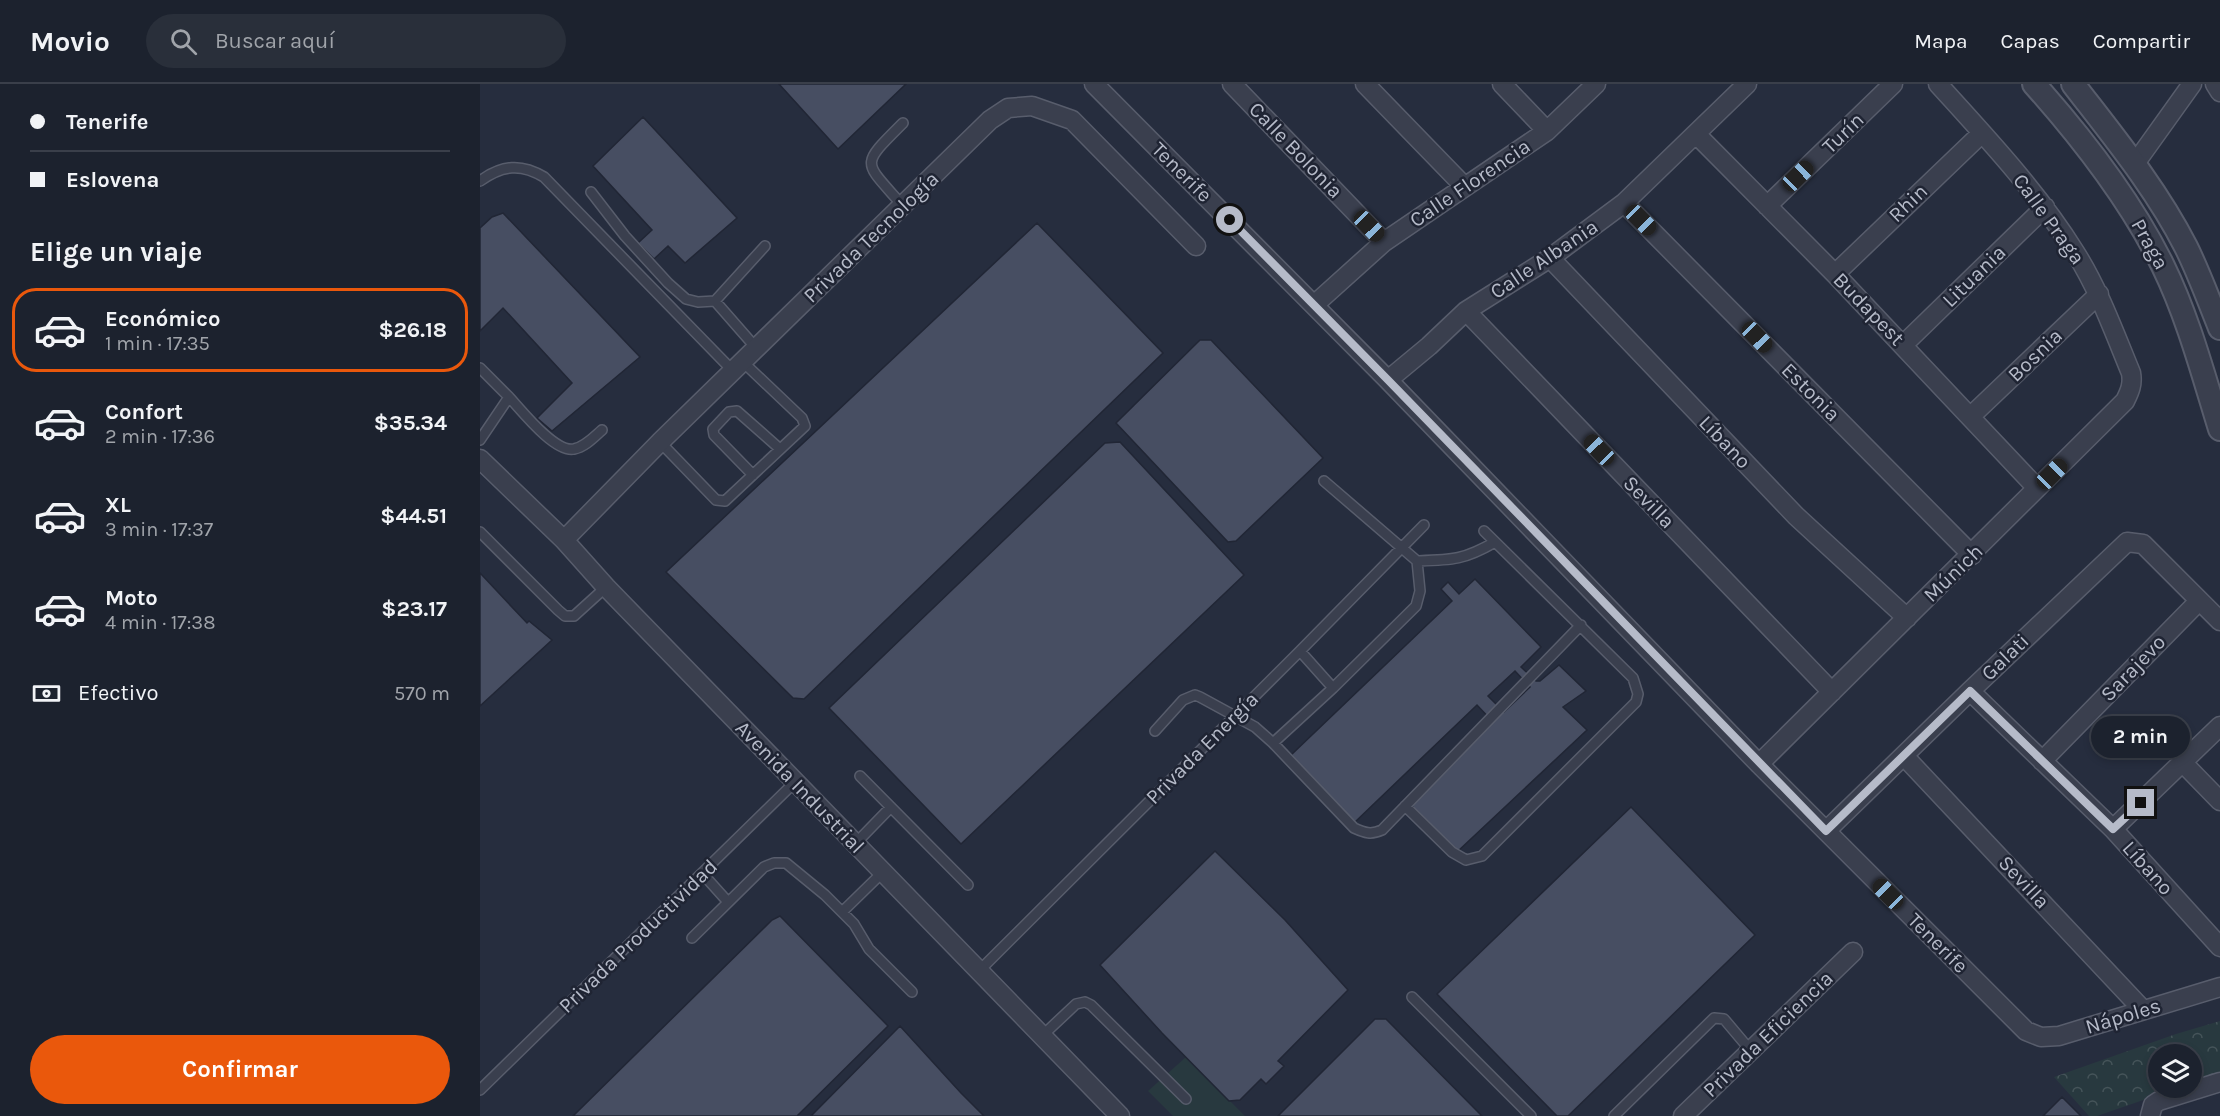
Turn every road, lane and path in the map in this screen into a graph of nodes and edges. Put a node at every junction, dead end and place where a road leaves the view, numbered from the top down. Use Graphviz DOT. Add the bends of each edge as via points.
graph roads {
  1 [pos="1094,84"];
  2 [pos="1232,84"];
  3 [pos="1365,84"];
  4 [pos="1502,84"];
  5 [pos="1596,84"];
  6 [pos="1747,84"];
  7 [pos="1893,84"];
  8 [pos="1938,84"];
  9 [pos="2034,84"];
  10 [pos="2073,84"];
  11 [pos="2192,84"];
  12 [pos="2216,84"];
  13 [pos="2220,92"];
  14 [pos="903,123"];
  15 [pos="1547,131"];
  16 [pos="1982,133"];
  17 [pos="1696,134"];
  18 [pos="2134,165"];
  19 [pos="480,181"];
  20 [pos="1464,186"];
  21 [pos="591,192"];
  22 [pos="1624,203"];
  23 [pos="903,206"];
  24 [pos="1767,206"];
  25 [pos="2044,207"];
  26 [pos="1384,242"];
  27 [pos="765,246"];
  28 [pos="1196,246"];
  29 [pos="1550,258"];
  30 [pos="1835,274"];
  31 [pos="2099,294"];
  32 [pos="715,301"];
  33 [pos="1314,305"];
  34 [pos="1466,311"];
  35 [pos="2220,328"];
  36 [pos="1903,345"];
  37 [pos="757,349"];
  38 [pos="480,368"];
  39 [pos="739,368"];
  40 [pos="2131,373"];
  41 [pos="1388,380"];
  42 [pos="509,397"];
  43 [pos="1971,416"];
  44 [pos="2220,429"];
  45 [pos="602,430"];
  46 [pos="480,440"];
  47 [pos="660,442"];
  48 [pos="780,449"];
  49 [pos="480,459"];
  50 [pos="753,475"];
  51 [pos="1324,481"];
  52 [pos="2037,488"];
  53 [pos="1424,525"];
  54 [pos="1484,531"];
  55 [pos="480,532"];
  56 [pos="564,540"];
  57 [pos="1495,542"];
  58 [pos="1402,547"];
  59 [pos="1972,555"];
  60 [pos="1417,561"];
  61 [pos="606,587"];
  62 [pos="2199,601"];
  63 [pos="1907,618"];
  64 [pos="2220,621"];
  65 [pos="1581,625"];
  66 [pos="1300,651"];
  67 [pos="1333,688"];
  68 [pos="1970,691"];
  69 [pos="1832,692"];
  70 [pos="1234,716"];
  71 [pos="2220,726"];
  72 [pos="1155,731"];
  73 [pos="1273,743"];
  74 [pos="1904,756"];
  75 [pos="2042,761"];
  76 [pos="2183,763"];
  77 [pos="1759,764"];
  78 [pos="860,776"];
  79 [pos="795,782"];
  80 [pos="2220,801"];
  81 [pos="1406,806"];
  82 [pos="891,807"];
  83 [pos="2113,829"];
  84 [pos="1826,831"];
  85 [pos="855,844"];
  86 [pos="883,872"];
  87 [pos="702,873"];
  88 [pos="968,885"];
  89 [pos="728,902"];
  90 [pos="842,912"];
  91 [pos="692,938"];
  92 [pos="2220,948"];
  93 [pos="1853,952"];
  94 [pos="979,971"];
  95 [pos="2220,987"];
  96 [pos="912,992"];
  97 [pos="1412,997"];
  98 [pos="2143,1010"];
  99 [pos="2026,1031"];
  100 [pos="1042,1036"];
  101 [pos="1751,1051"];
  102 [pos="2220,1082"];
  103 [pos="480,1090"];
  104 [pos="1186,1099"];
  105 [pos="2150,1113"];
  106 [pos="1120,1116"];
  107 [pos="1530,1116"];
  108 [pos="1614,1116"];
  109 [pos="1683,1116"];
  1 -- 33 [label="street, Tenerife"];
  2 -- 26 [label="street, Calle Bolonia"];
  3 -- 20 [label="street"];
  4 -- 15 [label="street"];
  5 -- 15 [label="street, Calle Florencia"];
  6 -- 17 [label="street, Calle Albania"];
  7 -- 24 [label="street, Turín"];
  8 -- 16 [label="street, Calle Praga"];
  9 -- 44 [label="street, Praga" via="2120,191 2163,266 2182,310"];
  10 -- 18 [label="street, Praga"];
  11 -- 18 [label="street"];
  12 -- 13 [label="street"];
  14 -- 23 [label="lane" via="873,153 870,162"];
  15 -- 20 [label="street, Calle Florencia"];
  16 -- 25 [label="street, Calle Praga"];
  16 -- 30 [label="street, Rhin"];
  17 -- 22 [label="street, Calle Albania"];
  17 -- 24 [label="street, Budapest"];
  18 -- 35 [label="street, Praga" via="2186,247"];
  19 -- 39 [label="lane" via="506,167 520,166 544,177"];
  20 -- 26 [label="street, Calle Florencia"];
  21 -- 32 [label="lane" via="676,291 686,299"];
  22 -- 29 [label="street, Calle Albania"];
  22 -- 59 [label="street, Estonia"];
  23 -- 28 [label="street, Privada Tecnología" via="990,120 1008,108 1032,106 1072,120"];
  23 -- 37 [label="street, Privada Tecnología"];
  24 -- 30 [label="street, Budapest"];
  25 -- 31 [label="street, Calle Praga"];
  25 -- 36 [label="street, Lituania"];
  26 -- 33 [label="street, Calle Florencia"];
  27 -- 32 [label="lane"];
  29 -- 34 [label="street, Calle Albania"];
  29 -- 63 [label="street, Líbano" via="1796,516"];
  30 -- 36 [label="street, Budapest"];
  31 -- 40 [label="street, Calle Praga"];
  31 -- 43 [label="street, Bosnia"];
  32 -- 37 [label="lane"];
  33 -- 41 [label="street, Tenerife"];
  34 -- 41 [label="street, Calle Albania"];
  34 -- 69 [label="street, Sevilla"];
  36 -- 43 [label="street, Budapest"];
  37 -- 39 [label="street, Privada Tecnología"];
  38 -- 42 [label="lane"];
  39 -- 47 [label="street, Privada Tecnología"];
  39 -- 48 [label="lane" via="801,418 804,426"];
  40 -- 52 [label="street, Múnich" via="2126,401"];
  41 -- 77 [label="street, Tenerife"];
  42 -- 45 [label="lane" via="560,447 574,449"];
  42 -- 46 [label="lane"];
  43 -- 52 [label="street, Budapest"];
  47 -- 50 [label="lane" via="716,500 725,501"];
  47 -- 56 [label="street, Privada Tecnología"];
  48 -- 50 [label="lane"];
  48 -- 50 [label="lane" via="737,411 729,412 713,429 714,435"];
  49 -- 56 [label="street, Avenida Industrial"];
  51 -- 58 [label="lane"];
  52 -- 59 [label="street, Múnich"];
  53 -- 58 [label="lane, Privada Energía"];
  54 -- 57 [label="lane"];
  55 -- 61 [label="lane" via="565,616 574,616"];
  56 -- 61 [label="street, Avenida Industrial"];
  57 -- 60 [label="lane" via="1456,560"];
  57 -- 65 [label="lane"];
  58 -- 60 [label="lane"];
  58 -- 66 [label="lane, Privada Energía"];
  59 -- 63 [label="street, Múnich"];
  60 -- 67 [label="lane" via="1420,591 1416,606"];
  61 -- 79 [label="street, Avenida Industrial"];
  62 -- 64 [label="street"];
  62 -- 68 [label="street, Galati" via="2143,544 2127,543"];
  62 -- 75 [label="street, Sarajevo"];
  63 -- 69 [label="street, Múnich"];
  65 -- 81 [label="lane"];
  65 -- 81 [label="lane" via="1633,678 1636,702 1482,856 1466,860 1452,852"];
  66 -- 67 [label="lane"];
  66 -- 70 [label="lane, Privada Energía"];
  67 -- 73 [label="lane"];
  68 -- 74 [label="street, Galati"];
  68 -- 75 [label="street, Líbano"];
  69 -- 77 [label="street, Múnich"];
  70 -- 72 [label="lane" via="1195,695 1183,699"];
  70 -- 73 [label="lane"];
  70 -- 94 [label="lane, Privada Energía"];
  71 -- 76 [label="street"];
  73 -- 81 [label="lane" via="1354,828 1375,833"];
  74 -- 84 [label="street, Galati"];
  74 -- 98 [label="street, Sevilla"];
  75 -- 83 [label="street, Líbano"];
  76 -- 80 [label="street"];
  76 -- 83 [label="street"];
  77 -- 84 [label="street, Tenerife"];
  78 -- 82 [label="lane"];
  79 -- 85 [label="street, Avenida Industrial"];
  79 -- 87 [label="lane, Privada Productividad"];
  82 -- 85 [label="lane"];
  82 -- 88 [label="lane"];
  83 -- 92 [label="street, Líbano"];
  84 -- 99 [label="street, Tenerife"];
  85 -- 86 [label="street, Avenida Industrial"];
  86 -- 90 [label="lane"];
  86 -- 94 [label="street, Avenida Industrial"];
  87 -- 89 [label="lane"];
  87 -- 103 [label="lane, Privada Productividad"];
  89 -- 90 [label="lane" via="764,867 781,862"];
  89 -- 91 [label="lane"];
  90 -- 96 [label="lane" via="869,949"];
  93 -- 101 [label="street, Privada Eficiencia"];
  94 -- 100 [label="street, Avenida Industrial"];
  95 -- 98 [label="street, Nápoles"];
  97 -- 107 [label="lane"];
  98 -- 99 [label="street, Nápoles" via="2059,1036 2041,1037"];
  100 -- 104 [label="lane" via="1076,1004 1085,1002"];
  100 -- 106 [label="street, Avenida Industrial"];
  101 -- 108 [label="lane" via="1724,1019 1714,1018"];
  101 -- 109 [label="street, Privada Eficiencia"];
  102 -- 105 [label="street" via="2159,1101 2152,1105"];
}
